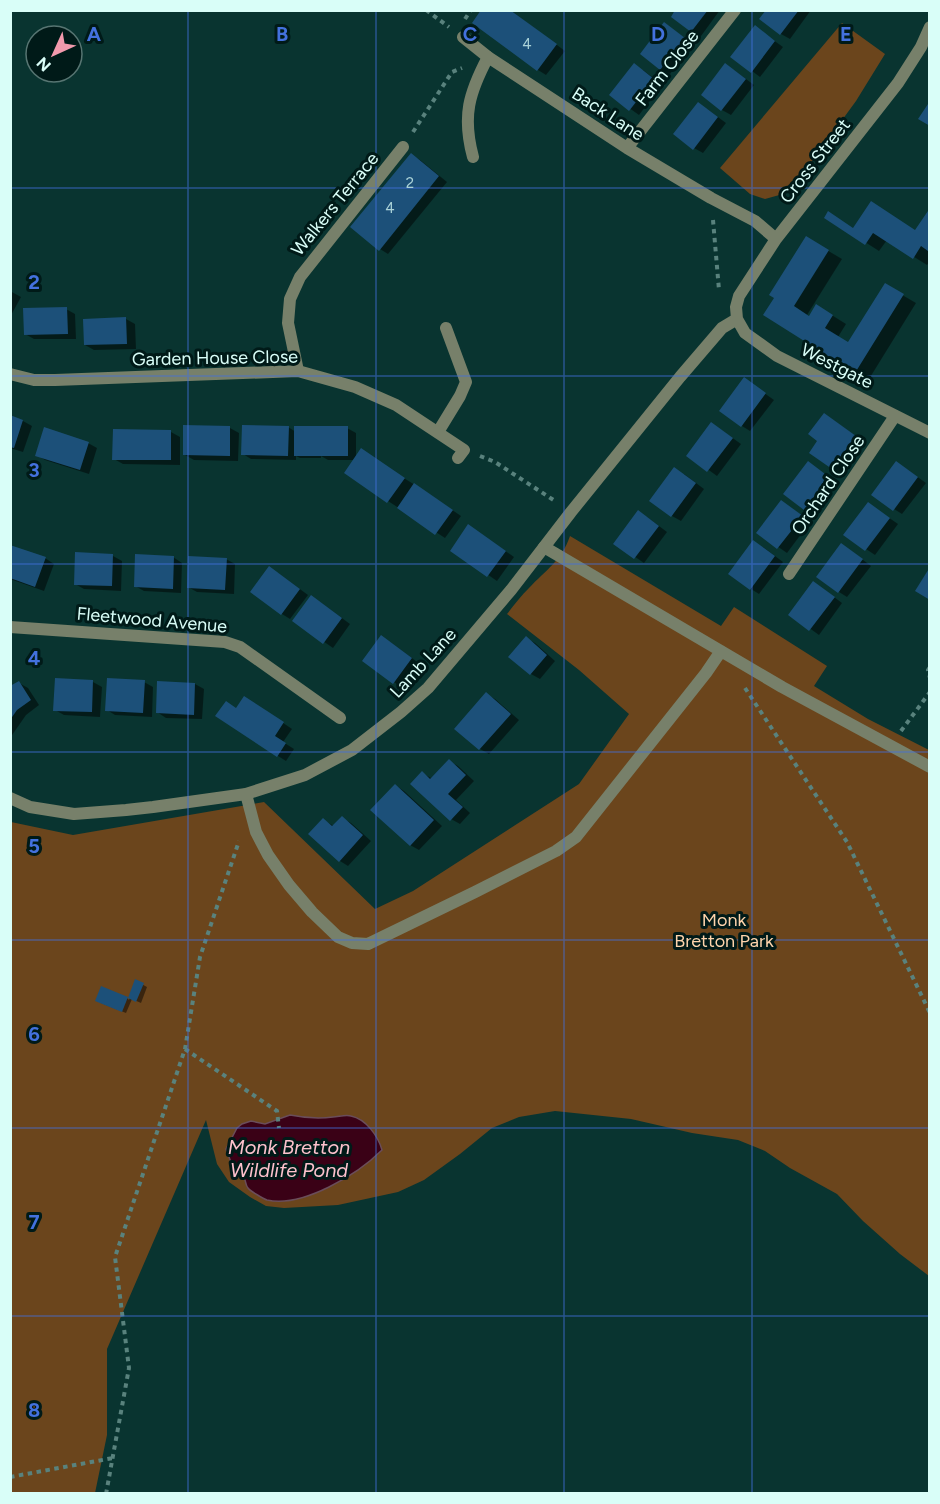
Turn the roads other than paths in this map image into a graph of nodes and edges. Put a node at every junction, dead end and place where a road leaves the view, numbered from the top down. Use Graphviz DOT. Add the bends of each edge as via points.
graph roads {
  1 [pos="735,10"];
  2 [pos="930,27"];
  3 [pos="463,37"];
  4 [pos="488,57"];
  5 [pos="403,147"];
  6 [pos="627,148"];
  7 [pos="473,157"];
  8 [pos="776,239"];
  9 [pos="737,320"];
  10 [pos="446,328"];
  11 [pos="298,371"];
  12 [pos="10,374"];
  13 [pos="895,416"];
  14 [pos="438,432"];
  15 [pos="930,433"];
  16 [pos="461,454"];
  17 [pos="544,548"];
  18 [pos="789,574"];
  19 [pos="10,627"];
  20 [pos="721,651"];
  21 [pos="340,718"];
  22 [pos="930,767"];
  23 [pos="246,794"];
  24 [pos="10,798"];
  1 -- 6 [label="street, Farm Close"];
  2 -- 8 [label="street, Cross Street" via="898,84"];
  3 -- 4 [label="street, Back Lane"];
  4 -- 6 [label="street, Back Lane"];
  4 -- 7 [label="street" via="477,77 468,114"];
  5 -- 11 [label="street, Walkers Terrace" via="300,277 290,299 288,323"];
  6 -- 8 [label="street, Back Lane" via="755,221"];
  8 -- 9 [label="street, Cross Street" via="739,296"];
  9 -- 13 [label="street, Westgate" via="745,333 777,356"];
  9 -- 17 [label="street, Lamb Lane" via="722,328 680,377"];
  10 -- 14 [label="street" via="466,382"];
  11 -- 12 [label="street, Garden House Close" via="55,380"];
  11 -- 14 [label="street, Garden House Close" via="354,387 396,405"];
  13 -- 15 [label="street, Westgate"];
  13 -- 18 [label="street, Orchard Close"];
  14 -- 16 [label="street, Garden House Close"];
  17 -- 20 [label="street"];
  17 -- 23 [label="street, Lamb Lane" via="428,688 401,712 352,750 305,775"];
  19 -- 21 [label="street, Fleetwood Avenue" via="225,642 240,647"];
  20 -- 22 [label="street"];
  20 -- 23 [label="street" via="576,837 556,851 368,944 338,937 289,885 256,832"];
  23 -- 24 [label="street, Lamb Lane" via="74,814 30,807"];
}
